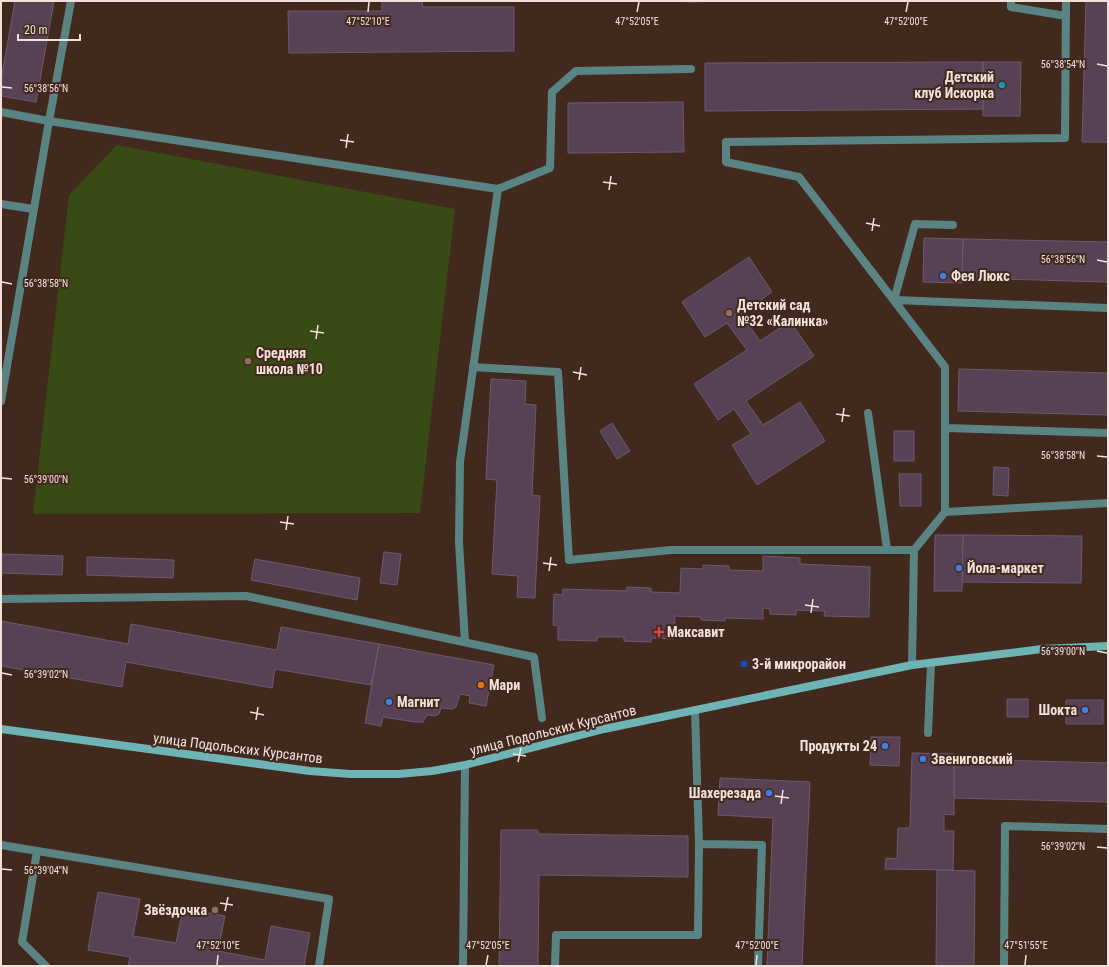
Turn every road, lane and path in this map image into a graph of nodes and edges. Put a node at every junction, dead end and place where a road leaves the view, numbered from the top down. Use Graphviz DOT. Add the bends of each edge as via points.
graph roads {
  1 [pos="71,1"];
  2 [pos="1011,1"];
  3 [pos="1066,1"];
  4 [pos="1066,16"];
  5 [pos="691,69"];
  6 [pos="1,112"];
  7 [pos="49,121"];
  8 [pos="498,189"];
  9 [pos="1,204"];
  10 [pos="33,209"];
  11 [pos="953,225"];
  12 [pos="894,300"];
  13 [pos="1108,308"];
  14 [pos="473,367"];
  15 [pos="1,401"];
  16 [pos="868,413"];
  17 [pos="945,428"];
  18 [pos="1108,433"];
  19 [pos="1108,503"];
  20 [pos="945,512"];
  21 [pos="887,549"];
  22 [pos="914,550"];
  23 [pos="1,600"];
  24 [pos="465,642"];
  25 [pos="1108,646"];
  26 [pos="932,663"];
  27 [pos="912,665"];
  28 [pos="695,711"];
  29 [pos="542,718"];
  30 [pos="1,729"];
  31 [pos="928,733"];
  32 [pos="465,765"];
  33 [pos="1108,829"];
  34 [pos="699,844"];
  35 [pos="1,845"];
  36 [pos="37,851"];
  37 [pos="46,966"];
  38 [pos="319,966"];
  39 [pos="463,966"];
  40 [pos="555,966"];
  41 [pos="758,966"];
  42 [pos="1004,966"];
  1 -- 7 [label="lane"];
  2 -- 4 [label="lane" via="1011,7"];
  3 -- 4 [label="lane"];
  4 -- 12 [label="lane" via="1065,138 726,142 726,162 799,176"];
  5 -- 8 [label="lane" via="576,71 552,92 550,168"];
  6 -- 7 [label="lane"];
  7 -- 8 [label="lane"];
  7 -- 10 [label="lane"];
  8 -- 14 [label="lane"];
  9 -- 10 [label="lane"];
  10 -- 15 [label="lane"];
  11 -- 12 [label="lane" via="915,224"];
  12 -- 13 [label="lane"];
  12 -- 17 [label="lane" via="945,367"];
  14 -- 21 [label="lane" via="558,372 569,560 671,550"];
  14 -- 24 [label="lane" via="460,462 459,542"];
  16 -- 21 [label="lane"];
  17 -- 18 [label="lane"];
  17 -- 20 [label="lane"];
  19 -- 20 [label="lane"];
  20 -- 22 [label="lane"];
  21 -- 22 [label="lane"];
  22 -- 27 [label="lane"];
  23 -- 24 [label="lane" via="246,596"];
  24 -- 29 [label="lane" via="534,657"];
  25 -- 26 [label="street, улица Подольских Курсантов" via="1042,649"];
  26 -- 27 [label="street, улица Подольских Курсантов"];
  26 -- 31 [label="lane"];
  27 -- 28 [label="street, улица Подольских Курсантов"];
  28 -- 32 [label="street, улица Подольских Курсантов" via="604,729"];
  28 -- 34 [label="lane"];
  30 -- 32 [label="street, улица Подольских Курсантов" via="310,771 398,774"];
  32 -- 39 [label="lane"];
  33 -- 42 [label="lane" via="1005,826"];
  34 -- 40 [label="lane" via="698,935 556,935"];
  34 -- 41 [label="lane" via="762,845"];
  35 -- 36 [label="lane"];
  36 -- 37 [label="lane" via="22,942"];
  36 -- 38 [label="lane" via="329,899"];
}
